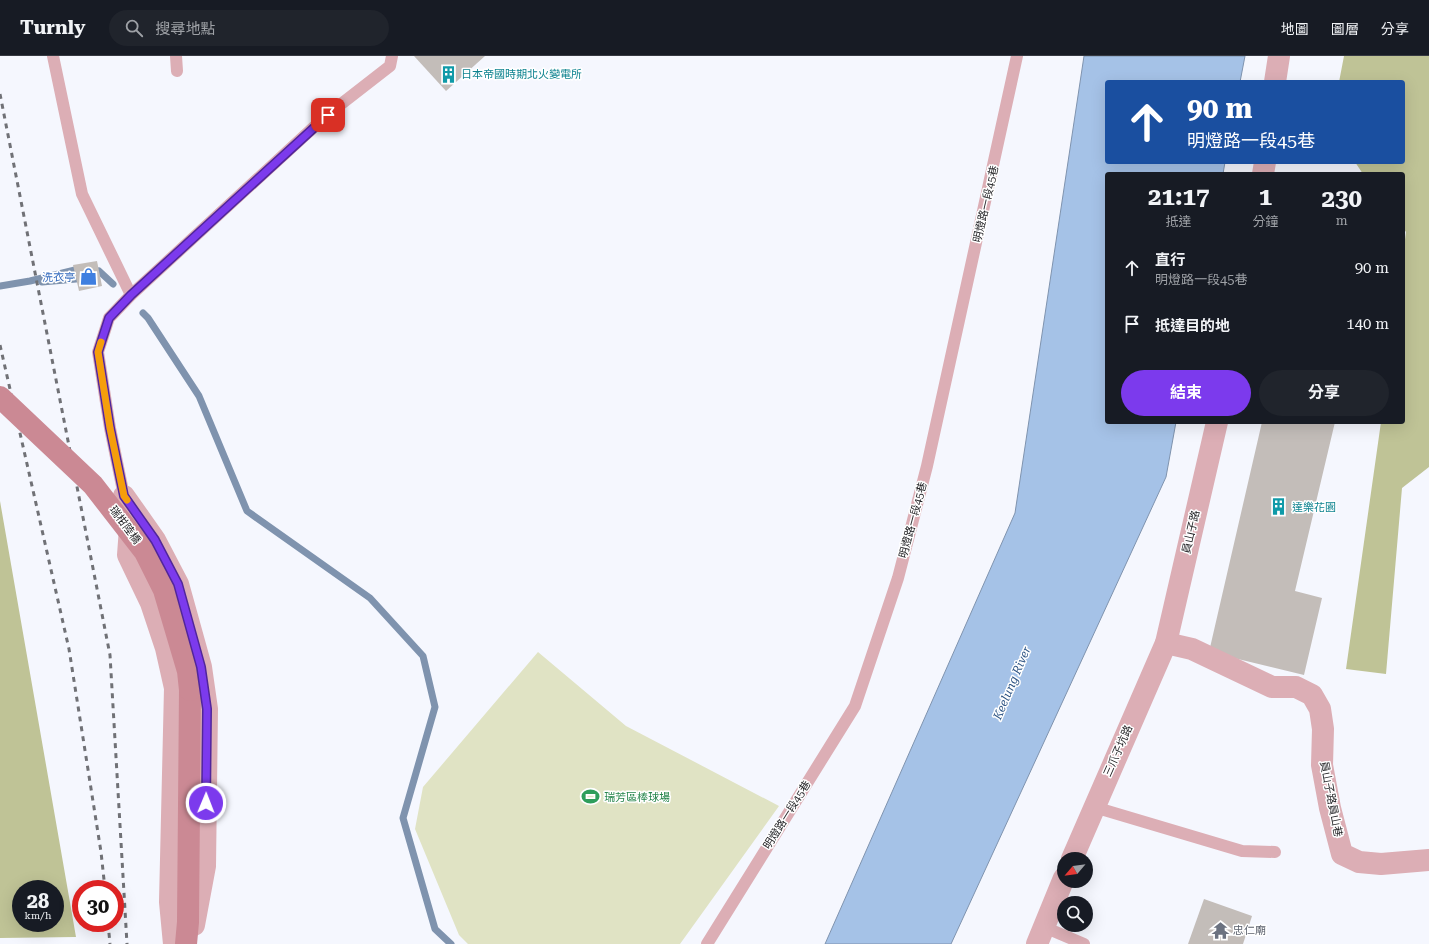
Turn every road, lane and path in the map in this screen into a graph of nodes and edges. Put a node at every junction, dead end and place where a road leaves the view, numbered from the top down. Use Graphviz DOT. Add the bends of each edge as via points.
graph roads {
  1 [pos="53,56"];
  2 [pos="176,56"];
  3 [pos="392,56"];
  4 [pos="1017,56"];
  5 [pos="1278,56"];
  6 [pos="176,71"];
  7 [pos="1275,80"];
  8 [pos="131,295"];
  9 [pos="0,397"];
  10 [pos="1217,424"];
  11 [pos="124,496"];
  12 [pos="1166,643"];
  13 [pos="1094,807"];
  14 [pos="1075,852"];
  15 [pos="1275,852"];
  16 [pos="1429,860"];
  17 [pos="1060,888"];
  18 [pos="1040,935"];
  19 [pos="188,938"];
  20 [pos="174,944"];
  21 [pos="707,944"];
  22 [pos="1084,944"];
  1 -- 8 [label="lane" via="82,194"];
  2 -- 6 [label="lane"];
  3 -- 8 [label="lane" via="390,66 328,115"];
  4 -- 21 [label="lane, 明燈路一段45巷" via="927,466 898,578 855,706"];
  5 -- 7 [label="street"];
  8 -- 11 [label="lane" via="109,318 98,352"];
  9 -- 19 [label="main road, 瑞柑陸橋, bridge" via="93,485 145,552 164,590 188,671 190,690"];
  10 -- 12 [label="street, 員山子路"];
  11 -- 19 [label="street" via="155,540 178,584 201,667 207,709 205,866"];
  11 -- 20 [label="street" via="130,528 128,555 152,603 175,688 170,902"];
  12 -- 13 [label="street, 三爪子坑路"];
  12 -- 16 [label="street, 員山子路員山巷" via="1192,649 1272,687 1296,687 1312,696 1320,709 1323,729 1322,765 1342,854 1359,862"];
  13 -- 14 [label="street, 三爪子坑路"];
  13 -- 15 [label="lane" via="1242,851"];
  17 -- 18 [label="street"];
  18 -- 22 [label="lane"];
}
